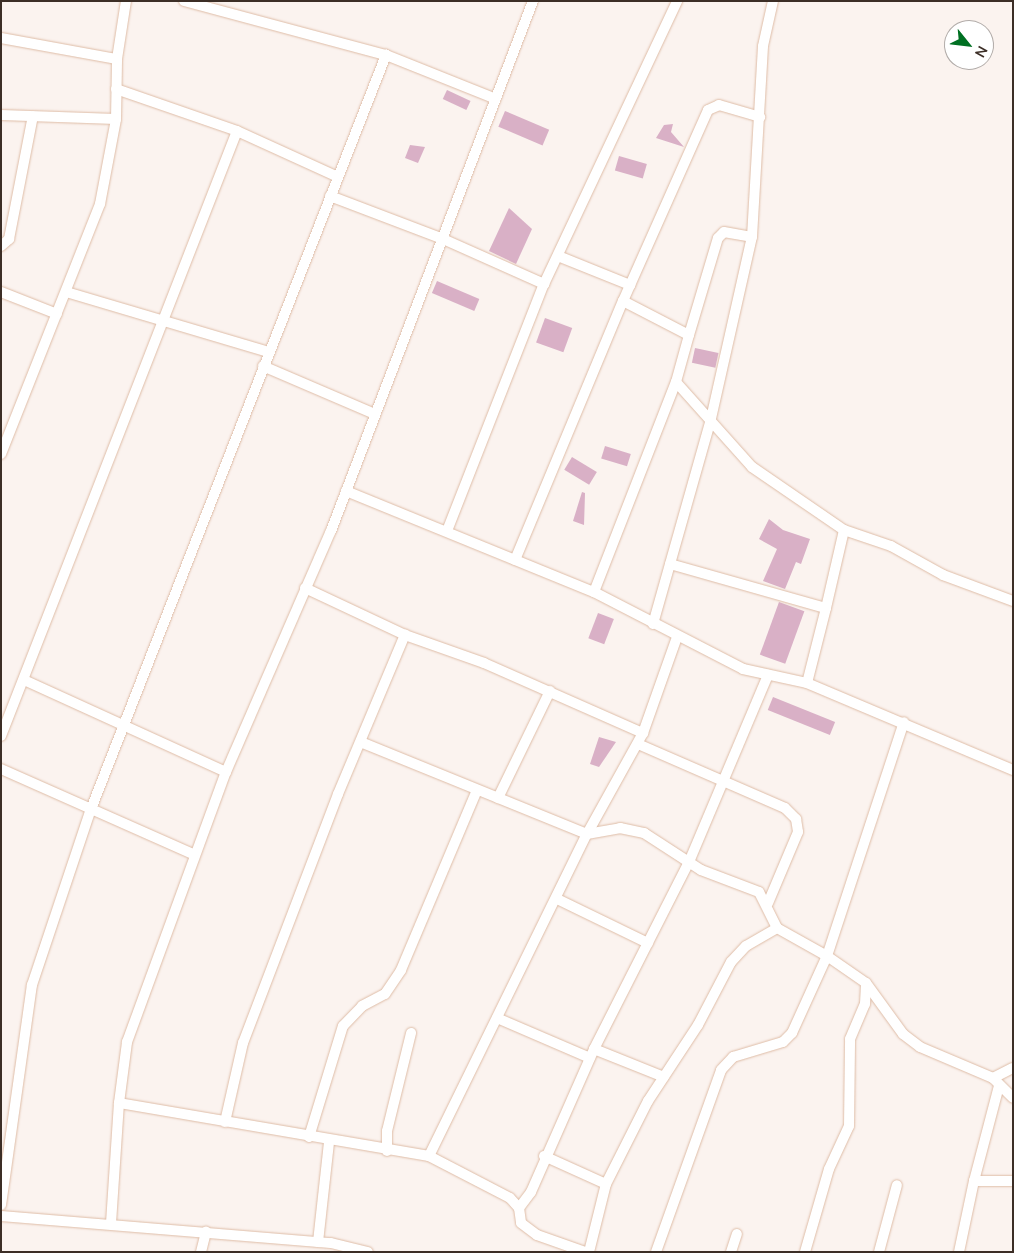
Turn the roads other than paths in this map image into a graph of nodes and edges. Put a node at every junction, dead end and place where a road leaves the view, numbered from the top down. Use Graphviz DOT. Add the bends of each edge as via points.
graph roads {
  1 [pos="126,1"];
  2 [pos="184,1"];
  3 [pos="533,1"];
  4 [pos="677,1"];
  5 [pos="772,1"];
  6 [pos="205,4"];
  7 [pos="1,38"];
  8 [pos="386,55"];
  9 [pos="117,58"];
  10 [pos="116,89"];
  11 [pos="496,99"];
  12 [pos="1,114"];
  13 [pos="33,116"];
  14 [pos="760,117"];
  15 [pos="116,119"];
  16 [pos="238,131"];
  17 [pos="338,177"];
  18 [pos="330,196"];
  19 [pos="752,237"];
  20 [pos="443,239"];
  21 [pos="1,246"];
  22 [pos="558,256"];
  23 [pos="544,284"];
  24 [pos="630,285"];
  25 [pos="1,292"];
  26 [pos="66,292"];
  27 [pos="623,301"];
  28 [pos="57,314"];
  29 [pos="162,322"];
  30 [pos="689,335"];
  31 [pos="269,352"];
  32 [pos="264,366"];
  33 [pos="676,382"];
  34 [pos="375,414"];
  35 [pos="710,423"];
  36 [pos="1,454"];
  37 [pos="346,491"];
  38 [pos="844,530"];
  39 [pos="447,531"];
  40 [pos="515,560"];
  41 [pos="670,564"];
  42 [pos="305,588"];
  43 [pos="594,592"];
  44 [pos="1013,601"];
  45 [pos="826,608"];
  46 [pos="653,624"];
  47 [pos="405,635"];
  48 [pos="677,637"];
  49 [pos="768,675"];
  50 [pos="24,680"];
  51 [pos="807,683"];
  52 [pos="550,691"];
  53 [pos="904,722"];
  54 [pos="123,725"];
  55 [pos="643,733"];
  56 [pos="1,736"];
  57 [pos="363,743"];
  58 [pos="638,744"];
  59 [pos="1,769"];
  60 [pos="1013,770"];
  61 [pos="226,772"];
  62 [pos="722,781"];
  63 [pos="477,790"];
  64 [pos="498,798"];
  65 [pos="91,809"];
  66 [pos="587,834"];
  67 [pos="195,855"];
  68 [pos="689,862"];
  69 [pos="556,899"];
  70 [pos="768,903"];
  71 [pos="776,928"];
  72 [pos="648,943"];
  73 [pos="828,956"];
  74 [pos="866,983"];
  75 [pos="497,1018"];
  76 [pos="411,1033"];
  77 [pos="592,1054"];
  78 [pos="1013,1068"];
  79 [pos="664,1077"];
  80 [pos="996,1082"];
  81 [pos="1013,1098"];
  82 [pos="118,1103"];
  83 [pos="225,1122"];
  84 [pos="309,1137"];
  85 [pos="329,1142"];
  86 [pos="387,1151"];
  87 [pos="429,1156"];
  88 [pos="544,1156"];
  89 [pos="974,1181"];
  90 [pos="1013,1181"];
  91 [pos="606,1184"];
  92 [pos="897,1185"];
  93 [pos="1,1205"];
  94 [pos="519,1208"];
  95 [pos="1,1216"];
  96 [pos="110,1222"];
  97 [pos="206,1232"];
  98 [pos="737,1234"];
  99 [pos="318,1242"];
  100 [pos="201,1252"];
  101 [pos="368,1252"];
  102 [pos="585,1252"];
  103 [pos="589,1252"];
  104 [pos="656,1252"];
  105 [pos="731,1252"];
  106 [pos="806,1252"];
  107 [pos="879,1252"];
  108 [pos="959,1252"];
  1 -- 9 [label="street"];
  2 -- 6 [label="street"];
  3 -- 11 [label="street"];
  4 -- 22 [label="street"];
  5 -- 14 [label="street" via="763,46"];
  6 -- 8 [label="street" via="355,50"];
  7 -- 9 [label="street"];
  8 -- 11 [label="street"];
  8 -- 17 [label="street"];
  9 -- 10 [label="street"];
  10 -- 15 [label="street"];
  10 -- 16 [label="street"];
  11 -- 20 [label="street"];
  12 -- 13 [label="street"];
  13 -- 15 [label="street"];
  13 -- 21 [label="street" via="9,239"];
  14 -- 19 [label="street"];
  14 -- 24 [label="street" via="719,105 708,110"];
  15 -- 26 [label="street" via="100,204"];
  16 -- 17 [label="street"];
  16 -- 29 [label="street"];
  17 -- 18 [label="street"];
  18 -- 20 [label="street"];
  18 -- 31 [label="street"];
  19 -- 30 [label="street" via="724,232 718,238"];
  19 -- 35 [label="street"];
  20 -- 23 [label="street"];
  20 -- 34 [label="street"];
  22 -- 23 [label="street"];
  22 -- 24 [label="street"];
  23 -- 39 [label="street"];
  24 -- 27 [label="street"];
  25 -- 28 [label="street"];
  26 -- 28 [label="street"];
  26 -- 29 [label="street"];
  27 -- 30 [label="street"];
  27 -- 40 [label="street"];
  28 -- 36 [label="street"];
  29 -- 31 [label="street"];
  29 -- 50 [label="street"];
  30 -- 33 [label="street"];
  31 -- 32 [label="street"];
  32 -- 34 [label="street"];
  32 -- 54 [label="street"];
  33 -- 35 [label="street"];
  33 -- 43 [label="street"];
  34 -- 37 [label="street"];
  35 -- 38 [label="street" via="752,467"];
  35 -- 41 [label="street"];
  37 -- 39 [label="street"];
  37 -- 42 [label="street"];
  38 -- 44 [label="street" via="891,546 943,575"];
  38 -- 45 [label="street"];
  39 -- 40 [label="street"];
  40 -- 43 [label="street"];
  41 -- 45 [label="street"];
  41 -- 46 [label="street"];
  42 -- 47 [label="street"];
  42 -- 61 [label="street"];
  43 -- 46 [label="street"];
  45 -- 51 [label="street"];
  46 -- 48 [label="street"];
  47 -- 52 [label="street"];
  47 -- 57 [label="street"];
  48 -- 49 [label="street" via="743,669"];
  48 -- 55 [label="street"];
  49 -- 51 [label="street"];
  49 -- 62 [label="street"];
  50 -- 54 [label="street"];
  50 -- 56 [label="street"];
  51 -- 53 [label="street"];
  52 -- 55 [label="street"];
  52 -- 64 [label="street"];
  53 -- 60 [label="street"];
  53 -- 73 [label="street"];
  54 -- 61 [label="street"];
  54 -- 65 [label="street"];
  55 -- 58 [label="street"];
  57 -- 63 [label="street"];
  57 -- 83 [label="street" via="338,794 244,1043"];
  58 -- 62 [label="street"];
  58 -- 66 [label="street"];
  59 -- 65 [label="street"];
  61 -- 67 [label="street"];
  62 -- 68 [label="street"];
  62 -- 70 [label="street" via="785,808 796,819 798,832"];
  63 -- 64 [label="street"];
  63 -- 84 [label="street" via="401,970 385,994 362,1006 343,1026"];
  64 -- 66 [label="street"];
  65 -- 67 [label="street"];
  65 -- 93 [label="street" via="27,1001"];
  66 -- 68 [label="street" via="620,828 644,834"];
  66 -- 69 [label="street"];
  67 -- 82 [label="street" via="127,1042"];
  68 -- 70 [label="street" via="759,892"];
  68 -- 72 [label="street"];
  69 -- 72 [label="street"];
  69 -- 75 [label="street"];
  70 -- 71 [label="street"];
  71 -- 73 [label="street"];
  71 -- 79 [label="street" via="746,946 731,962 698,1025"];
  72 -- 77 [label="street"];
  73 -- 74 [label="street"];
  73 -- 104 [label="street" via="784,1042 733,1056 721,1070"];
  74 -- 80 [label="street" via="903,1034 920,1047"];
  74 -- 106 [label="street" via="865,1004 850,1040 849,1126 829,1169"];
  75 -- 77 [label="street"];
  75 -- 87 [label="street"];
  76 -- 86 [label="street" via="387,1131"];
  77 -- 79 [label="street"];
  77 -- 88 [label="street"];
  78 -- 80 [label="street"];
  79 -- 91 [label="street"];
  80 -- 81 [label="street"];
  80 -- 89 [label="street"];
  82 -- 83 [label="street"];
  82 -- 96 [label="street"];
  83 -- 84 [label="street"];
  84 -- 85 [label="street"];
  85 -- 86 [label="street"];
  85 -- 99 [label="street"];
  86 -- 87 [label="street"];
  87 -- 94 [label="street" via="510,1198"];
  88 -- 91 [label="street"];
  88 -- 94 [label="street" via="531,1192"];
  89 -- 90 [label="street"];
  89 -- 108 [label="street"];
  91 -- 103 [label="street"];
  92 -- 107 [label="street"];
  94 -- 102 [label="street" via="520,1223 537,1235"];
  95 -- 96 [label="street"];
  96 -- 97 [label="street"];
  97 -- 99 [label="street"];
  97 -- 100 [label="street"];
  98 -- 105 [label="street"];
  99 -- 101 [label="street"];
}
